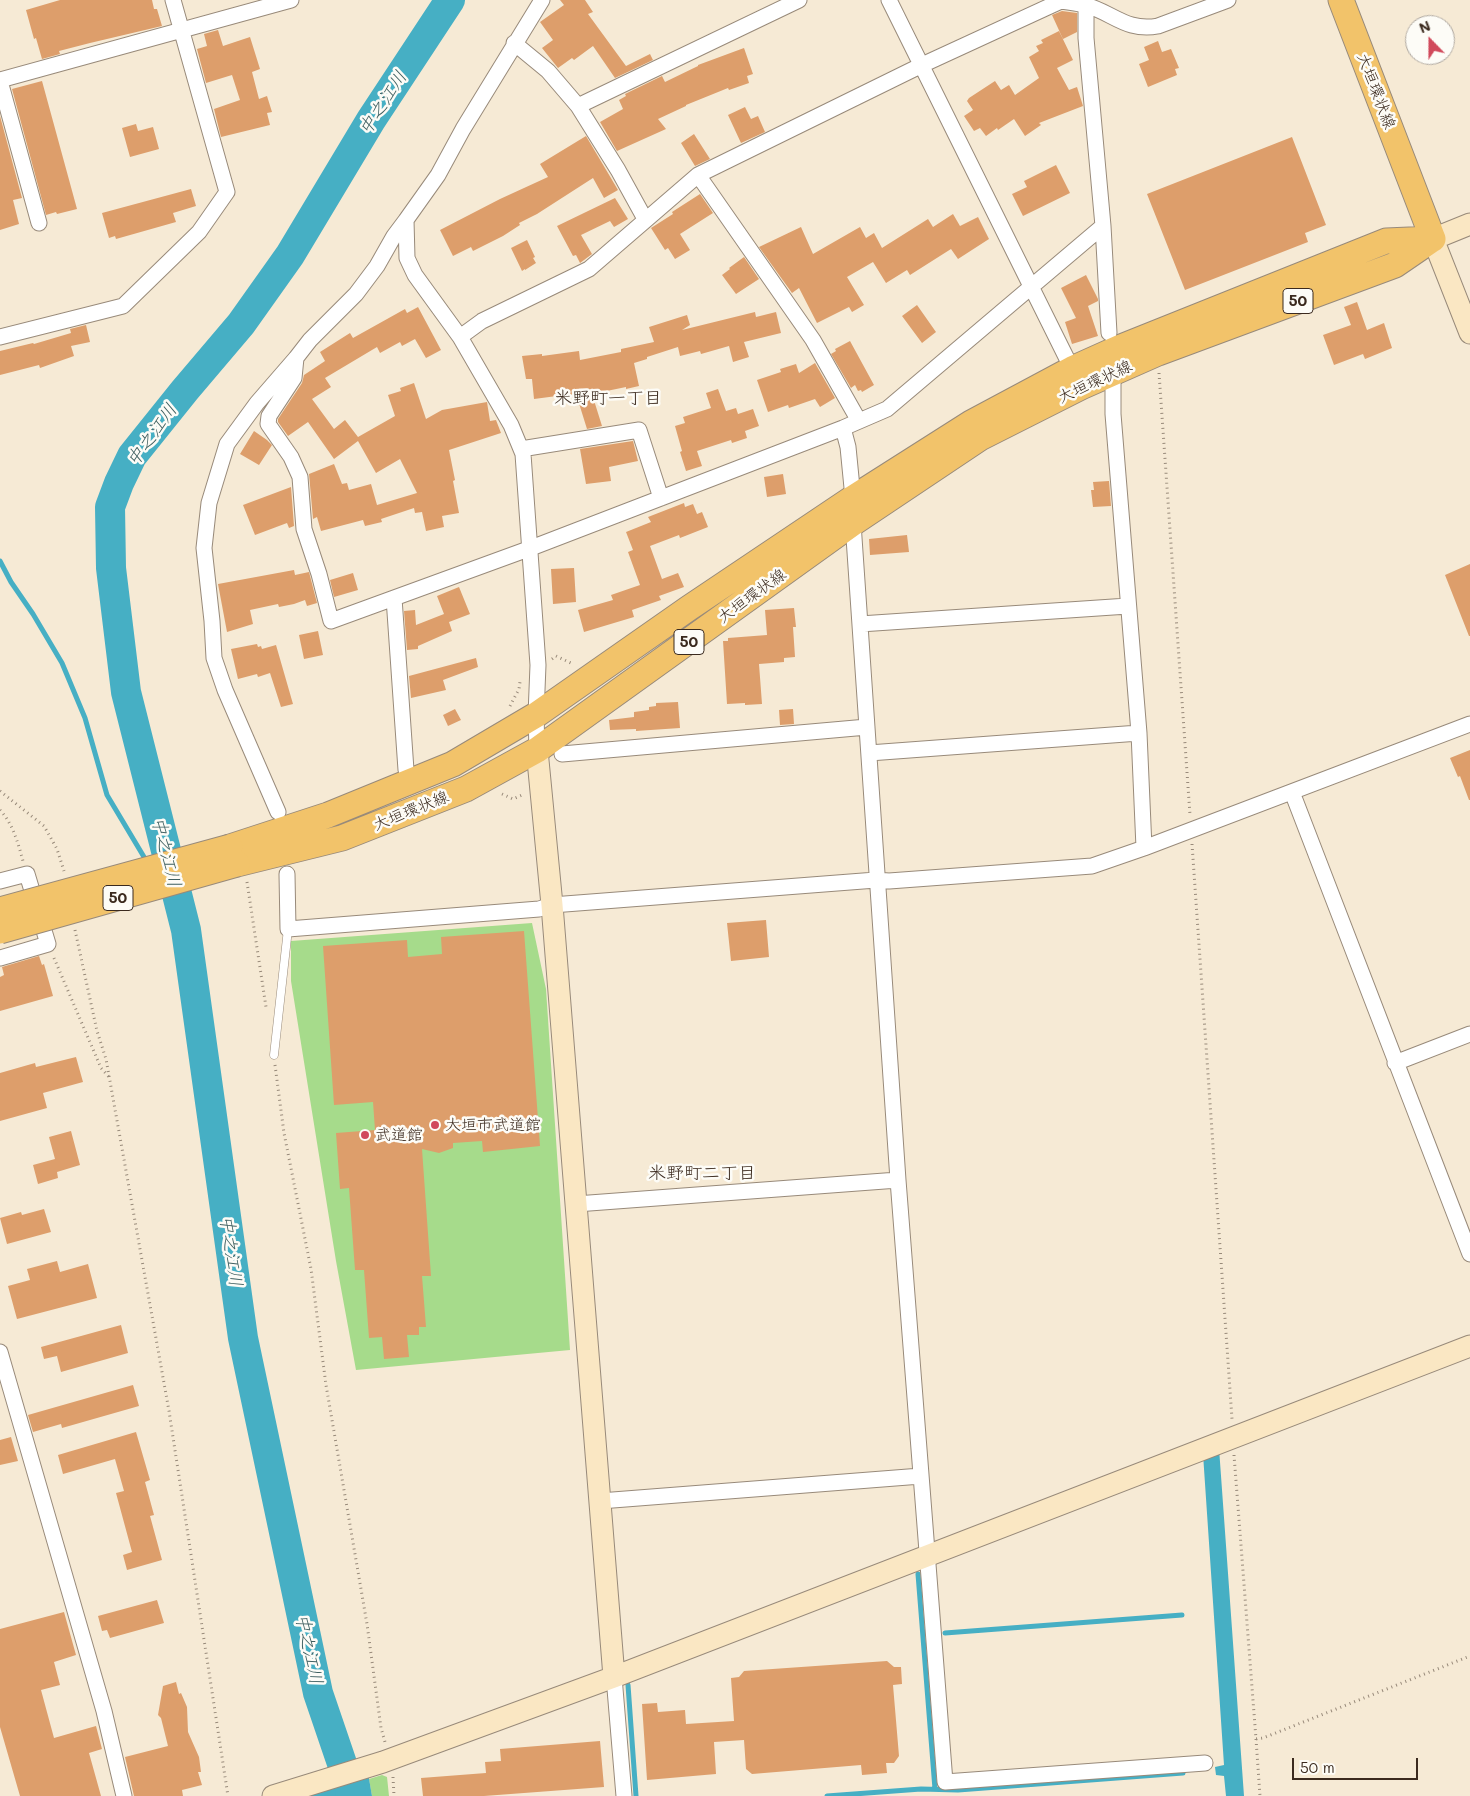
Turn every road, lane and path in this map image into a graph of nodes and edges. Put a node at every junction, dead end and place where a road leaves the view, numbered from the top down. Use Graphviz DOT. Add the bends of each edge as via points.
graph roads {
  1 [pos="173,0"];
  2 [pos="292,0"];
  3 [pos="542,0"];
  4 [pos="799,0"];
  5 [pos="889,0"];
  6 [pos="1228,0"];
  7 [pos="1341,0"];
  8 [pos="1089,5"];
  9 [pos="180,30"];
  10 [pos="514,43"];
  11 [pos="922,65"];
  12 [pos="0,81"];
  13 [pos="578,106"];
  14 [pos="698,175"];
  15 [pos="646,219"];
  16 [pos="406,220"];
  17 [pos="39,223"];
  18 [pos="1470,224"];
  19 [pos="1103,226"];
  20 [pos="1433,239"];
  21 [pos="1031,287"];
  22 [pos="1470,332"];
  23 [pos="460,336"];
  24 [pos="0,337"];
  25 [pos="1156,344"];
  26 [pos="1115,356"];
  27 [pos="296,358"];
  28 [pos="1072,369"];
  29 [pos="859,421"];
  30 [pos="843,428"];
  31 [pos="521,449"];
  32 [pos="661,498"];
  33 [pos="853,498"];
  34 [pos="853,523"];
  35 [pos="531,548"];
  36 [pos="394,598"];
  37 [pos="1128,606"];
  38 [pos="860,624"];
  39 [pos="551,660"];
  40 [pos="576,671"];
  41 [pos="536,715"];
  42 [pos="1470,724"];
  43 [pos="867,728"];
  44 [pos="1139,733"];
  45 [pos="537,750"];
  46 [pos="869,753"];
  47 [pos="562,754"];
  48 [pos="406,770"];
  49 [pos="0,791"];
  50 [pos="1292,792"];
  51 [pos="0,810"];
  52 [pos="278,812"];
  53 [pos="1186,832"];
  54 [pos="1147,847"];
  55 [pos="238,862"];
  56 [pos="26,874"];
  57 [pos="287,874"];
  58 [pos="66,877"];
  59 [pos="876,880"];
  60 [pos="0,881"];
  61 [pos="552,905"];
  62 [pos="0,910"];
  63 [pos="74,924"];
  64 [pos="288,929"];
  65 [pos="0,931"];
  66 [pos="48,944"];
  67 [pos="0,958"];
  68 [pos="267,1009"];
  69 [pos="1470,1034"];
  70 [pos="274,1055"];
  71 [pos="1395,1063"];
  72 [pos="109,1076"];
  73 [pos="898,1180"];
  74 [pos="576,1204"];
  75 [pos="1470,1254"];
  76 [pos="1470,1346"];
  77 [pos="0,1352"];
  78 [pos="1230,1440"];
  79 [pos="921,1476"];
  80 [pos="600,1501"];
  81 [pos="927,1556"];
  82 [pos="1470,1656"];
  83 [pos="614,1677"];
  84 [pos="1256,1739"];
  85 [pos="388,1761"];
  86 [pos="1205,1764"];
  87 [pos="124,1796"];
  88 [pos="228,1796"];
  89 [pos="273,1796"];
  90 [pos="624,1796"];
  91 [pos="1260,1796"];
  1 -- 9 [label="street"];
  2 -- 9 [label="street"];
  3 -- 10 [label="street"];
  4 -- 13 [label="street"];
  5 -- 11 [label="street"];
  6 -- 8 [label="street" via="1146,28 1124,23"];
  7 -- 20 [label="main road, 大垣環状線"];
  8 -- 11 [label="street" via="1061,1"];
  8 -- 19 [label="street" via="1086,38"];
  9 -- 12 [label="street"];
  9 -- 24 [label="street" via="227,192 199,232 123,306"];
  10 -- 13 [label="street" via="548,71"];
  10 -- 16 [label="street" via="438,175"];
  11 -- 14 [label="street"];
  11 -- 21 [label="street"];
  12 -- 17 [label="street"];
  13 -- 15 [label="street"];
  14 -- 15 [label="street"];
  14 -- 29 [label="street" via="813,340"];
  15 -- 23 [label="street" via="589,269 482,321"];
  16 -- 23 [label="street" via="407,258 415,275"];
  16 -- 27 [label="street" via="356,294"];
  18 -- 20 [label="street"];
  19 -- 21 [label="street"];
  19 -- 26 [label="street"];
  20 -- 22 [label="street"];
  20 -- 25 [label="main road, 大垣環状線 / 50" via="1395,265"];
  21 -- 28 [label="street"];
  21 -- 29 [label="street" via="887,409"];
  23 -- 31 [label="street" via="511,425"];
  25 -- 26 [label="main road, 大垣環状線 / 50"];
  25 -- 53 [label="path"];
  26 -- 28 [label="main road, 大垣環状線 / 50"];
  26 -- 34 [label="main road, 大垣環状線 / 50" via="1081,387 980,438"];
  26 -- 37 [label="street" via="1113,414"];
  27 -- 36 [label="street" via="294,378 268,416 268,424 291,457 300,477 304,530 331,621"];
  27 -- 52 [label="street" via="257,402 227,444 209,503 204,548 214,658"];
  28 -- 33 [label="main road, 大垣環状線 / 50" via="971,423"];
  29 -- 30 [label="street"];
  30 -- 32 [label="street"];
  30 -- 33 [label="street"];
  31 -- 32 [label="street" via="640,430"];
  31 -- 35 [label="street"];
  32 -- 35 [label="street"];
  33 -- 41 [label="main road, 大垣環状線 / 50"];
  34 -- 38 [label="street"];
  34 -- 45 [label="main road, 大垣環状線 / 50"];
  35 -- 36 [label="street"];
  35 -- 41 [label="street" via="538,665"];
  36 -- 48 [label="street"];
  37 -- 38 [label="street"];
  37 -- 44 [label="street"];
  38 -- 43 [label="street"];
  39 -- 40 [label="path" via="556,656 574,664"];
  41 -- 45 [label="street"];
  41 -- 55 [label="main road, 大垣環状線 / 50" via="453,764 328,815"];
  42 -- 50 [label="street"];
  43 -- 46 [label="street"];
  43 -- 47 [label="street"];
  44 -- 46 [label="street"];
  44 -- 54 [label="street"];
  45 -- 55 [label="main road, 大垣環状線 / 50" via="466,789 342,838"];
  45 -- 61 [label="street"];
  46 -- 59 [label="street"];
  49 -- 58 [label="path" via="44,826 57,848"];
  50 -- 53 [label="street"];
  50 -- 71 [label="street"];
  51 -- 56 [label="path" via="17,840"];
  53 -- 54 [label="street"];
  53 -- 78 [label="path"];
  54 -- 59 [label="street" via="1092,866"];
  55 -- 62 [label="main road, 大垣環状線 / 50, bridge"];
  55 -- 65 [label="main road, 大垣環状線 / 50, bridge"];
  55 -- 68 [label="path"];
  56 -- 60 [label="street"];
  56 -- 66 [label="street"];
  57 -- 64 [label="street"];
  59 -- 61 [label="street"];
  59 -- 73 [label="street"];
  61 -- 64 [label="street" via="539,909"];
  61 -- 74 [label="street"];
  63 -- 72 [label="path"];
  64 -- 70 [label="lane"];
  66 -- 67 [label="street"];
  66 -- 72 [label="path" via="101,1068"];
  69 -- 71 [label="street"];
  70 -- 85 [label="path" via="284,1133 311,1269 326,1385"];
  71 -- 75 [label="street"];
  72 -- 88 [label="path" via="169,1411"];
  73 -- 74 [label="street"];
  73 -- 79 [label="street"];
  74 -- 80 [label="street"];
  76 -- 78 [label="street"];
  77 -- 87 [label="street" via="104,1711"];
  78 -- 81 [label="street"];
  78 -- 84 [label="path"];
  79 -- 80 [label="street"];
  79 -- 81 [label="street"];
  80 -- 83 [label="street"];
  81 -- 83 [label="street"];
  81 -- 86 [label="street" via="945,1782"];
  82 -- 84 [label="path"];
  83 -- 85 [label="street"];
  83 -- 90 [label="street"];
  84 -- 91 [label="path"];
  85 -- 89 [label="street"];
}
